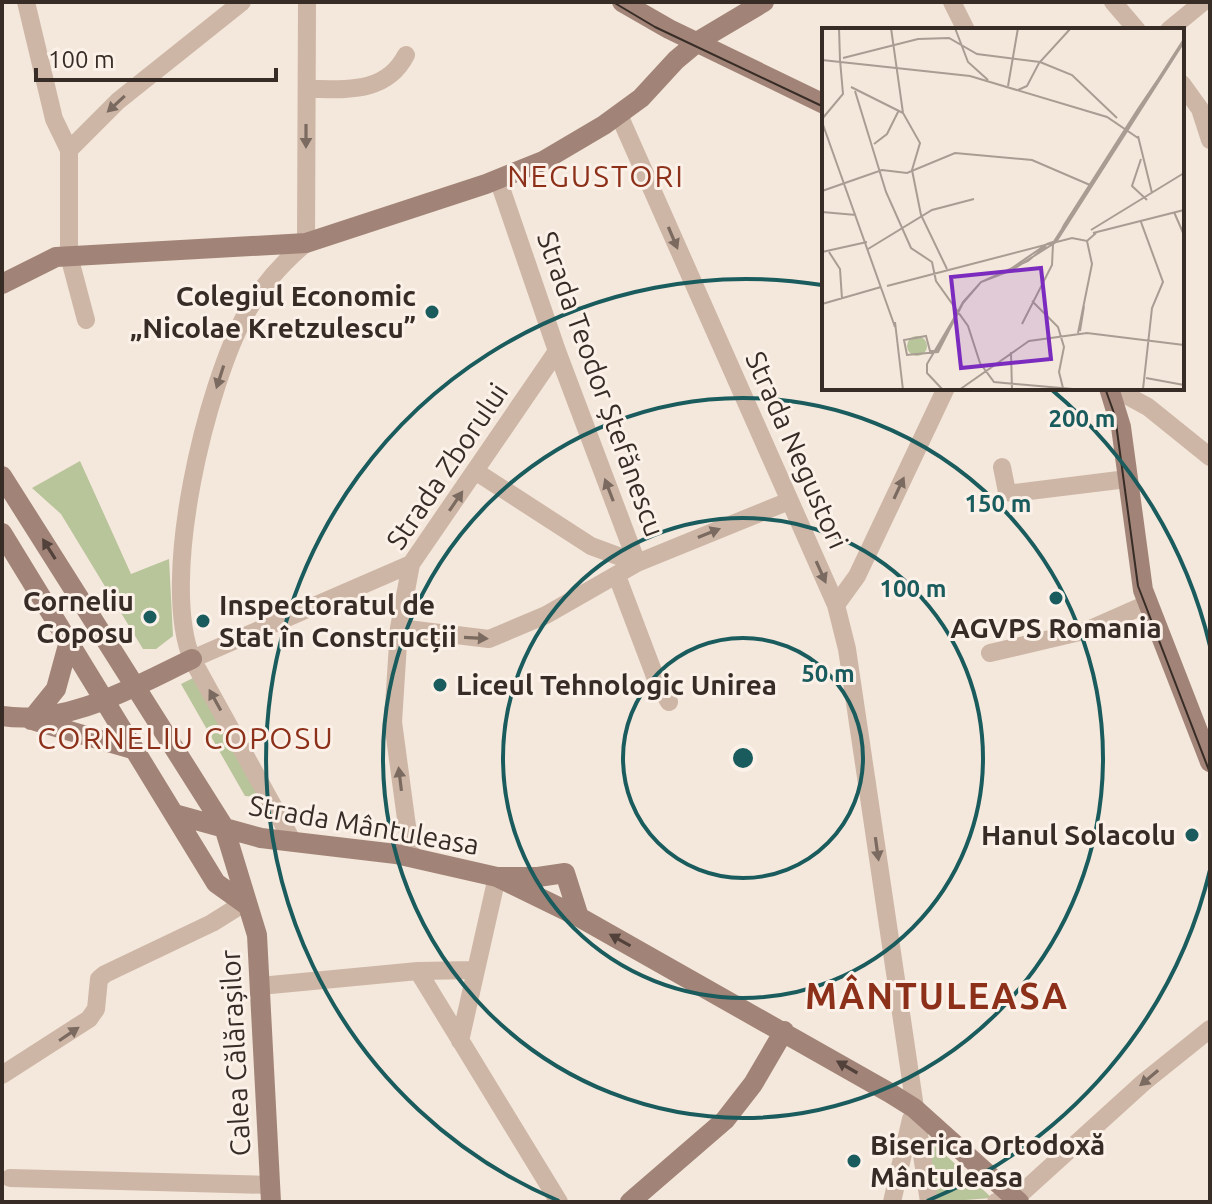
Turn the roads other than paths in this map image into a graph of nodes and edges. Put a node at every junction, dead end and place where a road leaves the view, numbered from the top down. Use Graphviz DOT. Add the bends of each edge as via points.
graph roads {
  1 [pos="26,2"];
  2 [pos="242,2"];
  3 [pos="307,2"];
  4 [pos="622,2"];
  5 [pos="764,2"];
  6 [pos="952,2"];
  7 [pos="1113,2"];
  8 [pos="1203,2"];
  9 [pos="965,28"];
  10 [pos="1135,28"];
  11 [pos="1171,28"];
  12 [pos="697,43"];
  13 [pos="406,55"];
  14 [pos="1184,87"];
  15 [pos="307,89"];
  16 [pos="822,103"];
  17 [pos="619,115"];
  18 [pos="1210,140"];
  19 [pos="69,150"];
  20 [pos="498,179"];
  21 [pos="306,243"];
  22 [pos="69,256"];
  23 [pos="2,284"];
  24 [pos="86,320"];
  25 [pos="557,351"];
  26 [pos="945,390"];
  27 [pos="1112,390"];
  28 [pos="1115,390"];
  29 [pos="1148,407"];
  30 [pos="1118,413"];
  31 [pos="1210,457"];
  32 [pos="1002,467"];
  33 [pos="475,471"];
  34 [pos="2,476"];
  35 [pos="1127,479"];
  36 [pos="789,501"];
  37 [pos="2,533"];
  38 [pos="637,563"];
  39 [pos="411,564"];
  40 [pos="617,576"];
  41 [pos="1147,604"];
  42 [pos="836,605"];
  43 [pos="399,628"];
  44 [pos="68,645"];
  45 [pos="990,653"];
  46 [pos="192,659"];
  47 [pos="136,685"];
  48 [pos="104,700"];
  49 [pos="669,702"];
  50 [pos="2,716"];
  51 [pos="31,720"];
  52 [pos="132,749"];
  53 [pos="1210,762"];
  54 [pos="174,814"];
  55 [pos="224,827"];
  56 [pos="293,842"];
  57 [pos="411,856"];
  58 [pos="497,877"];
  59 [pos="244,903"];
  60 [pos="579,917"];
  61 [pos="476,970"];
  62 [pos="418,971"];
  63 [pos="260,986"];
  64 [pos="1210,1029"];
  65 [pos="784,1031"];
  66 [pos="460,1041"];
  67 [pos="2,1075"];
  68 [pos="914,1108"];
  69 [pos="10,1178"];
  70 [pos="111,1182"];
  71 [pos="271,1194"];
  72 [pos="1010,1201"];
  73 [pos="113,1202"];
  74 [pos="559,1202"];
  75 [pos="630,1202"];
  76 [pos="892,1202"];
  77 [pos="929,1202"];
  1 -- 19 [label="street" via="54,119"];
  2 -- 19 [label="street, one-way" via="118,101"];
  3 -- 15 [label="street"];
  4 -- 12 [label="street"];
  5 -- 12 [label="street"];
  6 -- 9 [label="street"];
  7 -- 10 [label="street"];
  8 -- 11 [label="street"];
  12 -- 16 [label="street"];
  12 -- 17 [label="street"];
  13 -- 15 [label="street" via="384,81 347,89"];
  14 -- 18 [label="street" via="1200,109"];
  15 -- 21 [label="street, one-way"];
  17 -- 20 [label="street" via="566,150"];
  17 -- 36 [label="street, Strada Negustori, one-way"];
  19 -- 22 [label="street"];
  20 -- 21 [label="street"];
  20 -- 25 [label="street, Strada Teodor Ștefănescu"];
  21 -- 22 [label="street"];
  21 -- 46 [label="street, one-way" via="269,278 248,310 216,388 182,562 181,625"];
  22 -- 23 [label="street" via="44,262"];
  22 -- 24 [label="street"];
  25 -- 33 [label="street, Strada Zborului"];
  38 -- 25 [label="street, Strada Teodor Ștefănescu, one-way"];
  42 -- 26 [label="street, one-way" via="866,559"];
  27 -- 30 [label="street"];
  28 -- 29 [label="street"];
  29 -- 30 [label="street"];
  29 -- 31 [label="street"];
  30 -- 35 [label="street"];
  32 -- 35 [label="street" via="1003,486 1014,493"];
  33 -- 38 [label="street" via="591,546"];
  39 -- 33 [label="street, Strada Zborului, one-way"];
  47 -- 34 [label="street, Calea Călărașilor, one-way"];
  35 -- 41 [label="street"];
  38 -- 36 [label="street, one-way"];
  36 -- 42 [label="street, Strada Negustori, one-way"];
  37 -- 44 [label="street"];
  38 -- 40 [label="street"];
  39 -- 43 [label="street, Strada Zborului"];
  39 -- 46 [label="street"];
  43 -- 40 [label="street, one-way" via="489,639"];
  40 -- 49 [label="street"];
  41 -- 45 [label="street" via="1088,630"];
  41 -- 53 [label="street"];
  42 -- 68 [label="street, Strada Negustori, one-way" via="847,649"];
  57 -- 43 [label="street, Strada Zborului, one-way" via="393,722"];
  44 -- 48 [label="street"];
  44 -- 51 [label="street" via="56,689"];
  46 -- 47 [label="street"];
  56 -- 46 [label="street, one-way"];
  47 -- 48 [label="street"];
  47 -- 55 [label="street, Calea Călărașilor"];
  48 -- 51 [label="street"];
  48 -- 52 [label="street"];
  50 -- 51 [label="street"];
  51 -- 52 [label="street"];
  52 -- 54 [label="street"];
  54 -- 55 [label="street, Strada Mântuleasa"];
  54 -- 59 [label="street" via="216,883"];
  55 -- 56 [label="street, Strada Mântuleasa"];
  55 -- 59 [label="street, Calea Călărașilor"];
  56 -- 57 [label="street, Strada Mântuleasa"];
  57 -- 58 [label="street, Strada Mântuleasa"];
  58 -- 60 [label="street, Strada Mântuleasa"];
  58 -- 60 [label="street, Strada Mântuleasa" via="565,873"];
  58 -- 61 [label="street"];
  59 -- 63 [label="street, Calea Călărașilor" via="257,935"];
  67 -- 59 [label="street, one-way" via="89,1019 105,974"];
  65 -- 60 [label="street, Strada Mântuleasa, one-way"];
  61 -- 62 [label="street"];
  61 -- 66 [label="street"];
  62 -- 63 [label="street"];
  62 -- 66 [label="street"];
  63 -- 71 [label="street, Calea Călărașilor"];
  64 -- 72 [label="street, one-way"];
  68 -- 65 [label="street, Strada Mântuleasa, one-way"];
  65 -- 75 [label="street" via="725,1120"];
  66 -- 74 [label="street"];
  68 -- 72 [label="street, Strada Mântuleasa"];
  68 -- 76 [label="street"];
  68 -- 77 [label="street, Strada Negustori"];
  69 -- 70 [label="street"];
  70 -- 71 [label="street"];
  70 -- 73 [label="street"];
}
